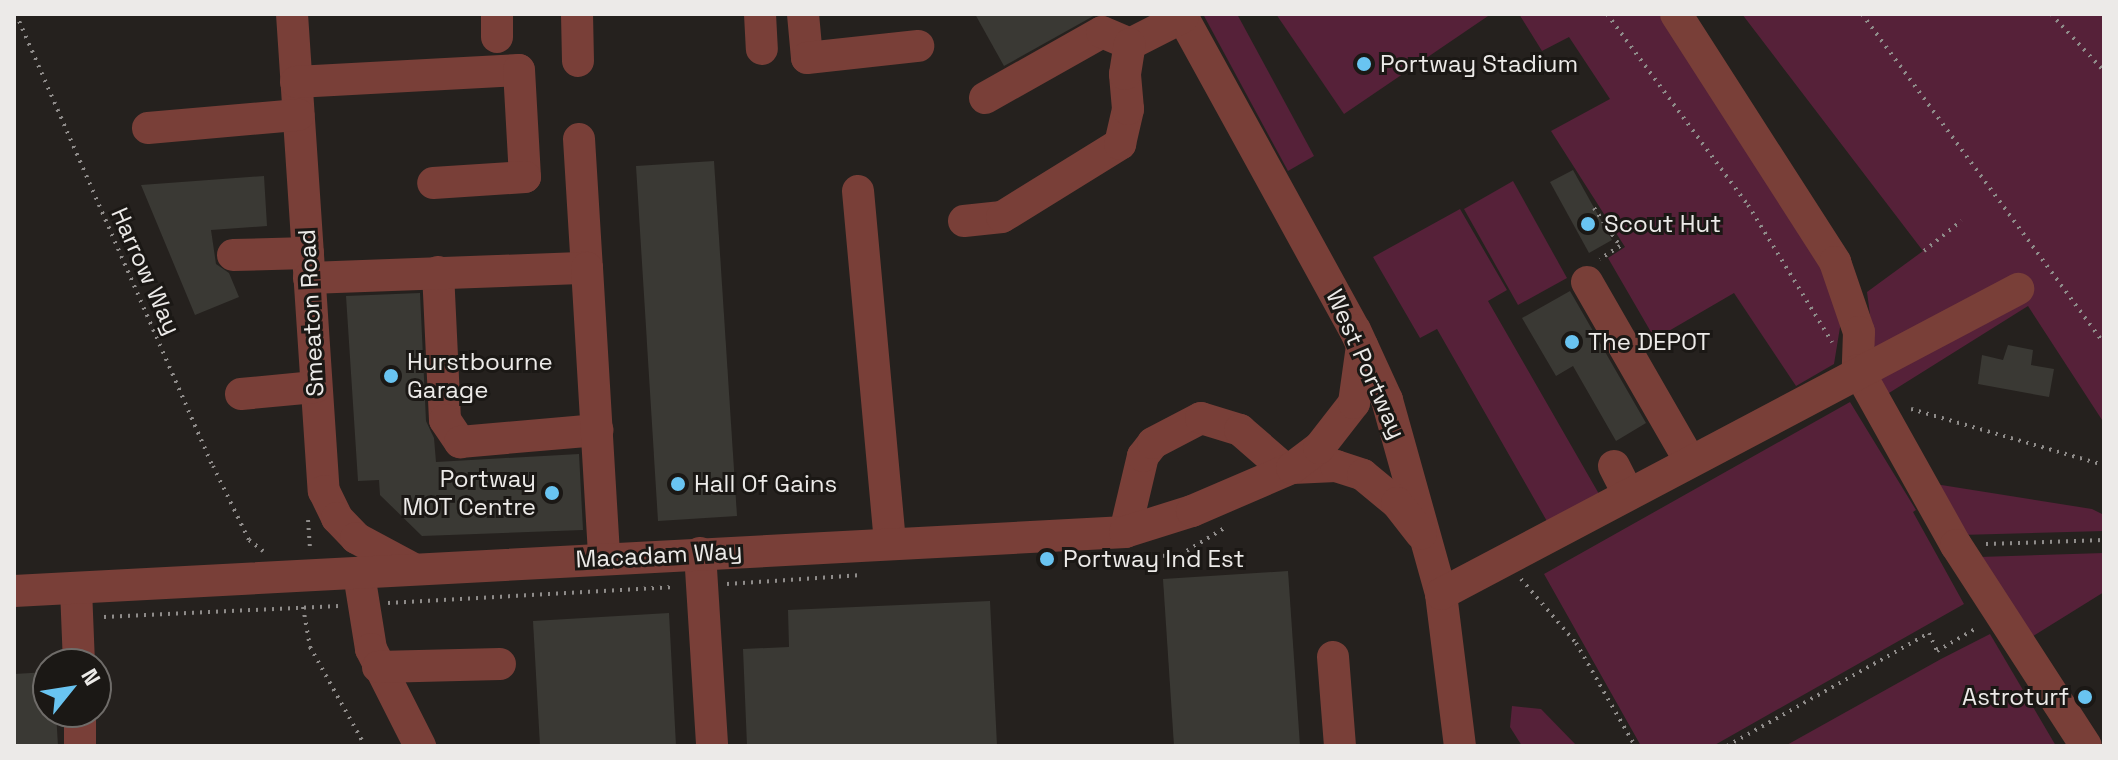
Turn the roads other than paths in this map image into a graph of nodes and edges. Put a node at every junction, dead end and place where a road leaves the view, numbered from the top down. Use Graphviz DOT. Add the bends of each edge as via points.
graph roads {
  1 [pos="292,14"];
  2 [pos="577,14"];
  3 [pos="760,14"];
  4 [pos="803,14"];
  5 [pos="1676,14"];
  6 [pos="1182,16"];
  7 [pos="1130,44"];
  8 [pos="918,46"];
  9 [pos="762,49"];
  10 [pos="578,61"];
  11 [pos="296,82"];
  12 [pos="985,98"];
  13 [pos="298,115"];
  14 [pos="148,128"];
  15 [pos="579,139"];
  16 [pos="433,183"];
  17 [pos="858,191"];
  18 [pos="964,221"];
  19 [pos="233,255"];
  20 [pos="308,266"];
  21 [pos="587,268"];
  22 [pos="438,272"];
  23 [pos="1587,282"];
  24 [pos="2018,289"];
  25 [pos="1362,346"];
  26 [pos="1858,370"];
  27 [pos="315,387"];
  28 [pos="241,394"];
  29 [pos="597,430"];
  30 [pos="1690,461"];
  31 [pos="1289,469"];
  32 [pos="1125,532"];
  33 [pos="890,542"];
  34 [pos="1429,544"];
  35 [pos="700,553"];
  36 [pos="604,557"];
  37 [pos="412,568"];
  38 [pos="359,574"];
  39 [pos="76,589"];
  40 [pos="14,591"];
  41 [pos="1441,594"];
  42 [pos="78,648"];
  43 [pos="1333,657"];
  44 [pos="500,664"];
  45 [pos="378,667"];
  46 [pos="420,746"];
  47 [pos="712,746"];
  48 [pos="1340,746"];
  49 [pos="1460,746"];
  50 [pos="2086,746"];
  1 -- 11 [label="street, Smeaton Road"];
  2 -- 10 [label="street"];
  3 -- 9 [label="street"];
  4 -- 8 [label="street" via="807,58"];
  5 -- 26 [label="street" via="1835,262 1859,332"];
  6 -- 7 [label="street"];
  6 -- 25 [label="street, West Portway"];
  7 -- 12 [label="street" via="1102,32"];
  7 -- 18 [label="street" via="1125,74 1128,109 1120,144 1002,217"];
  11 -- 13 [label="street, Smeaton Road"];
  11 -- 16 [label="street" via="519,70 525,177"];
  13 -- 14 [label="street"];
  13 -- 20 [label="street, Smeaton Road"];
  15 -- 21 [label="street"];
  17 -- 33 [label="street"];
  19 -- 20 [label="street"];
  20 -- 22 [label="street"];
  20 -- 27 [label="street, Smeaton Road"];
  21 -- 22 [label="street"];
  21 -- 29 [label="street"];
  22 -- 29 [label="street" via="445,420 451,434 460,442"];
  23 -- 30 [label="street"];
  24 -- 26 [label="street"];
  25 -- 31 [label="street" via="1359,385 1348,415 1319,448"];
  25 -- 34 [label="street, West Portway" via="1401,439"];
  26 -- 30 [label="street"];
  26 -- 50 [label="street" via="1956,545"];
  27 -- 28 [label="street"];
  27 -- 37 [label="street, Smeaton Road" via="320,474 329,505 356,538"];
  29 -- 36 [label="street"];
  30 -- 41 [label="street" via="1621,479 1504,559"];
  31 -- 32 [label="street, Macadam Way" via="1192,511"];
  31 -- 32 [label="street" via="1240,430 1201,418 1153,443 1143,456"];
  31 -- 34 [label="street" via="1336,466 1363,475 1397,503"];
  32 -- 33 [label="street, Macadam Way"];
  33 -- 35 [label="street, Macadam Way"];
  34 -- 41 [label="street, West Portway"];
  35 -- 36 [label="street, Macadam Way"];
  35 -- 47 [label="street"];
  36 -- 37 [label="street, Macadam Way"];
  37 -- 38 [label="street, Macadam Way"];
  38 -- 39 [label="street, Macadam Way"];
  38 -- 45 [label="street"];
  39 -- 40 [label="street, Macadam Way"];
  39 -- 42 [label="street"];
  41 -- 49 [label="street, West Portway"];
  43 -- 48 [label="street"];
  44 -- 45 [label="street"];
  45 -- 46 [label="street"];
}
